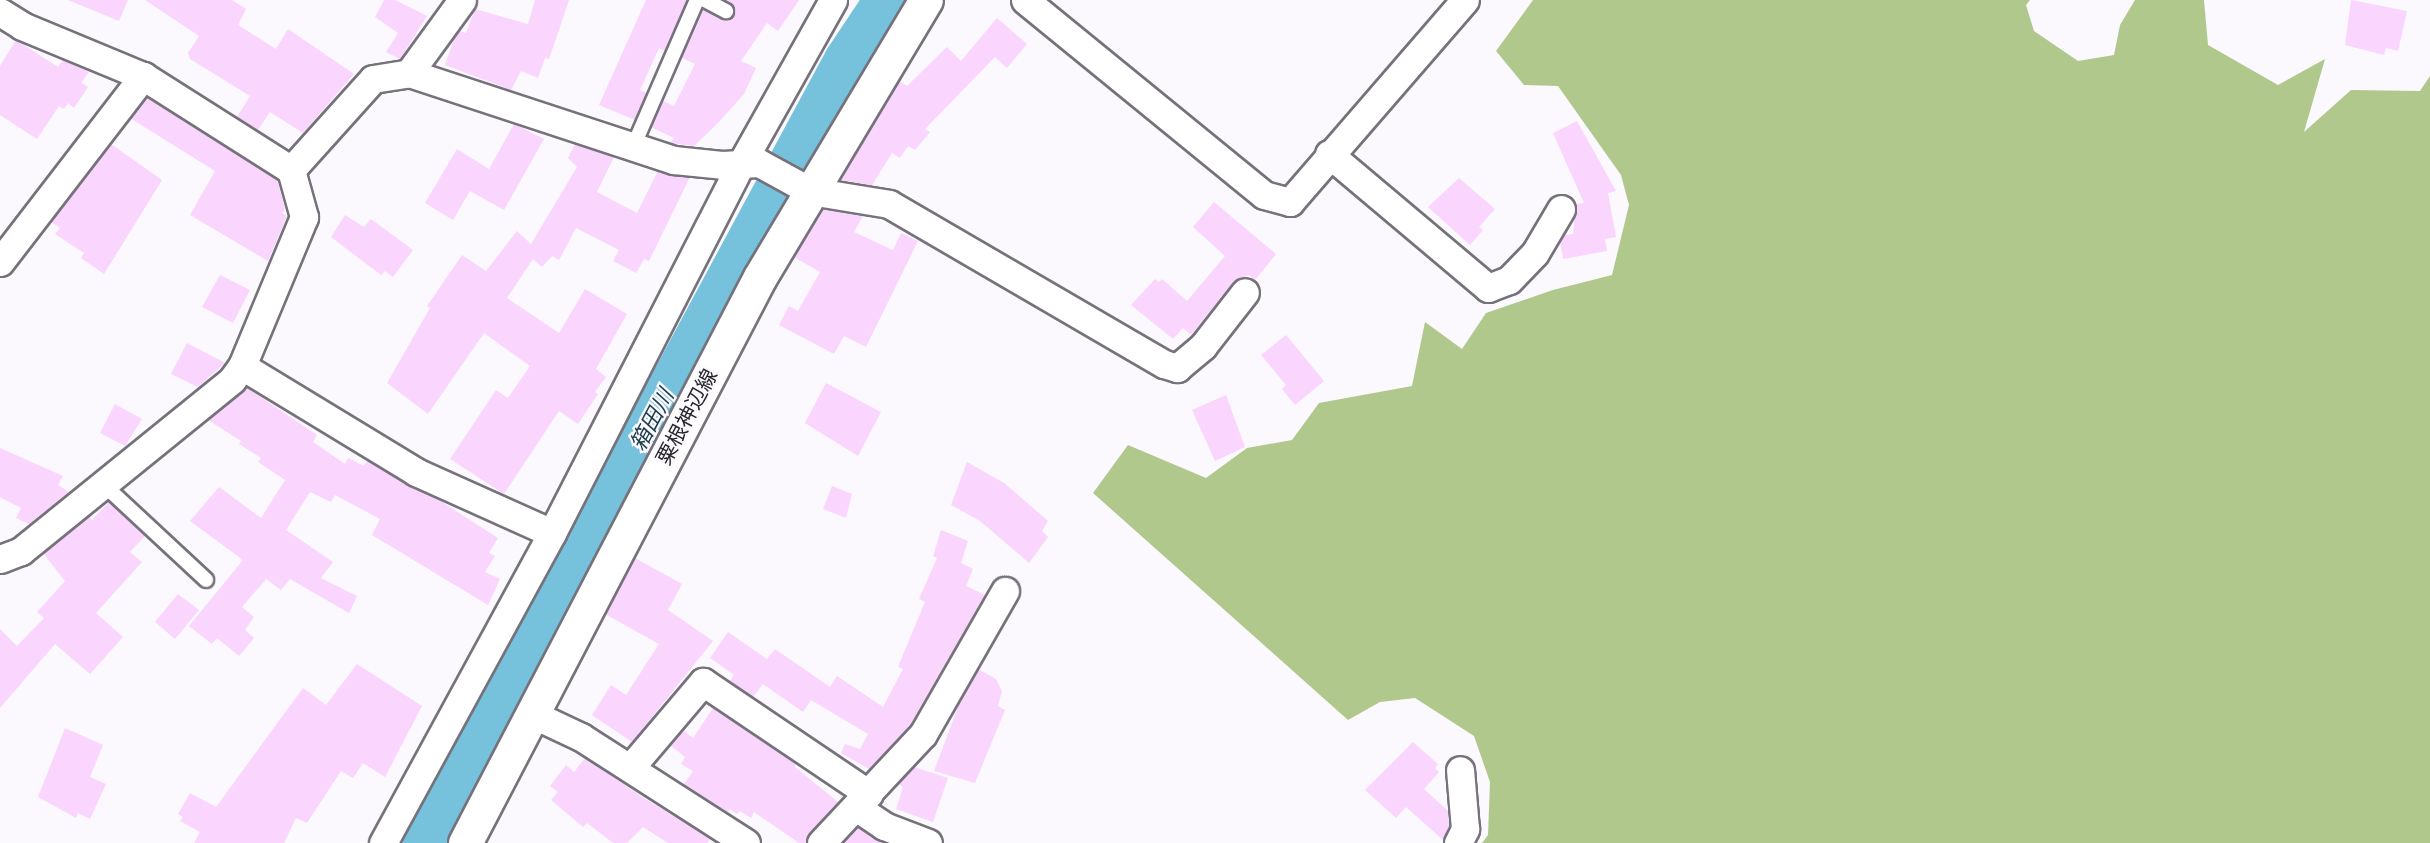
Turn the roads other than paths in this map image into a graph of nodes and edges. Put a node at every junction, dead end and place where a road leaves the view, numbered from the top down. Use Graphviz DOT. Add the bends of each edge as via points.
graph roads {
  1 [pos="462,0"];
  2 [pos="697,0"];
  3 [pos="705,0"];
  4 [pos="833,0"];
  5 [pos="926,0"];
  6 [pos="1025,0"];
  7 [pos="1465,0"];
  8 [pos="726,11"];
  9 [pos="0,12"];
  10 [pos="409,73"];
  11 [pos="143,76"];
  12 [pos="633,147"];
  13 [pos="1329,154"];
  14 [pos="750,164"];
  15 [pos="291,170"];
  16 [pos="806,189"];
  17 [pos="1561,209"];
  18 [pos="0,262"];
  19 [pos="1245,292"];
  20 [pos="242,366"];
  21 [pos="105,486"];
  22 [pos="552,533"];
  23 [pos="0,559"];
  24 [pos="206,580"];
  25 [pos="1005,591"];
  26 [pos="532,714"];
  27 [pos="630,768"];
  28 [pos="1460,770"];
  29 [pos="862,800"];
  30 [pos="383,843"];
  31 [pos="465,843"];
  32 [pos="746,843"];
  33 [pos="821,843"];
  34 [pos="928,843"];
  35 [pos="1458,843"];
  1 -- 10 [label="street"];
  2 -- 12 [label="lane"];
  3 -- 8 [label="lane"];
  4 -- 14 [label="street"];
  5 -- 16 [label="main road, 粟根神辺線"];
  6 -- 13 [label="street" via="1264,195 1290,202"];
  7 -- 13 [label="street"];
  9 -- 11 [label="street" via="22,26"];
  10 -- 12 [label="street"];
  10 -- 15 [label="street" via="373,79"];
  11 -- 15 [label="street"];
  11 -- 18 [label="street"];
  12 -- 14 [label="street" via="674,160"];
  13 -- 17 [label="street" via="1488,288 1509,280 1535,253"];
  14 -- 16 [label="street"];
  14 -- 22 [label="street"];
  15 -- 20 [label="street" via="304,217"];
  16 -- 19 [label="street" via="889,204 1177,368 1203,346"];
  16 -- 26 [label="main road, 粟根神辺線"];
  20 -- 21 [label="street" via="231,380"];
  20 -- 22 [label="street" via="417,472"];
  21 -- 23 [label="street" via="21,551"];
  21 -- 24 [label="lane"];
  22 -- 30 [label="street"];
  25 -- 29 [label="street" via="923,734"];
  26 -- 27 [label="street" via="581,737"];
  26 -- 31 [label="main road, 粟根神辺線"];
  27 -- 29 [label="street" via="703,682"];
  27 -- 32 [label="street"];
  28 -- 35 [label="street" via="1465,829"];
  29 -- 33 [label="street"];
  29 -- 34 [label="street" via="884,826"];
}
